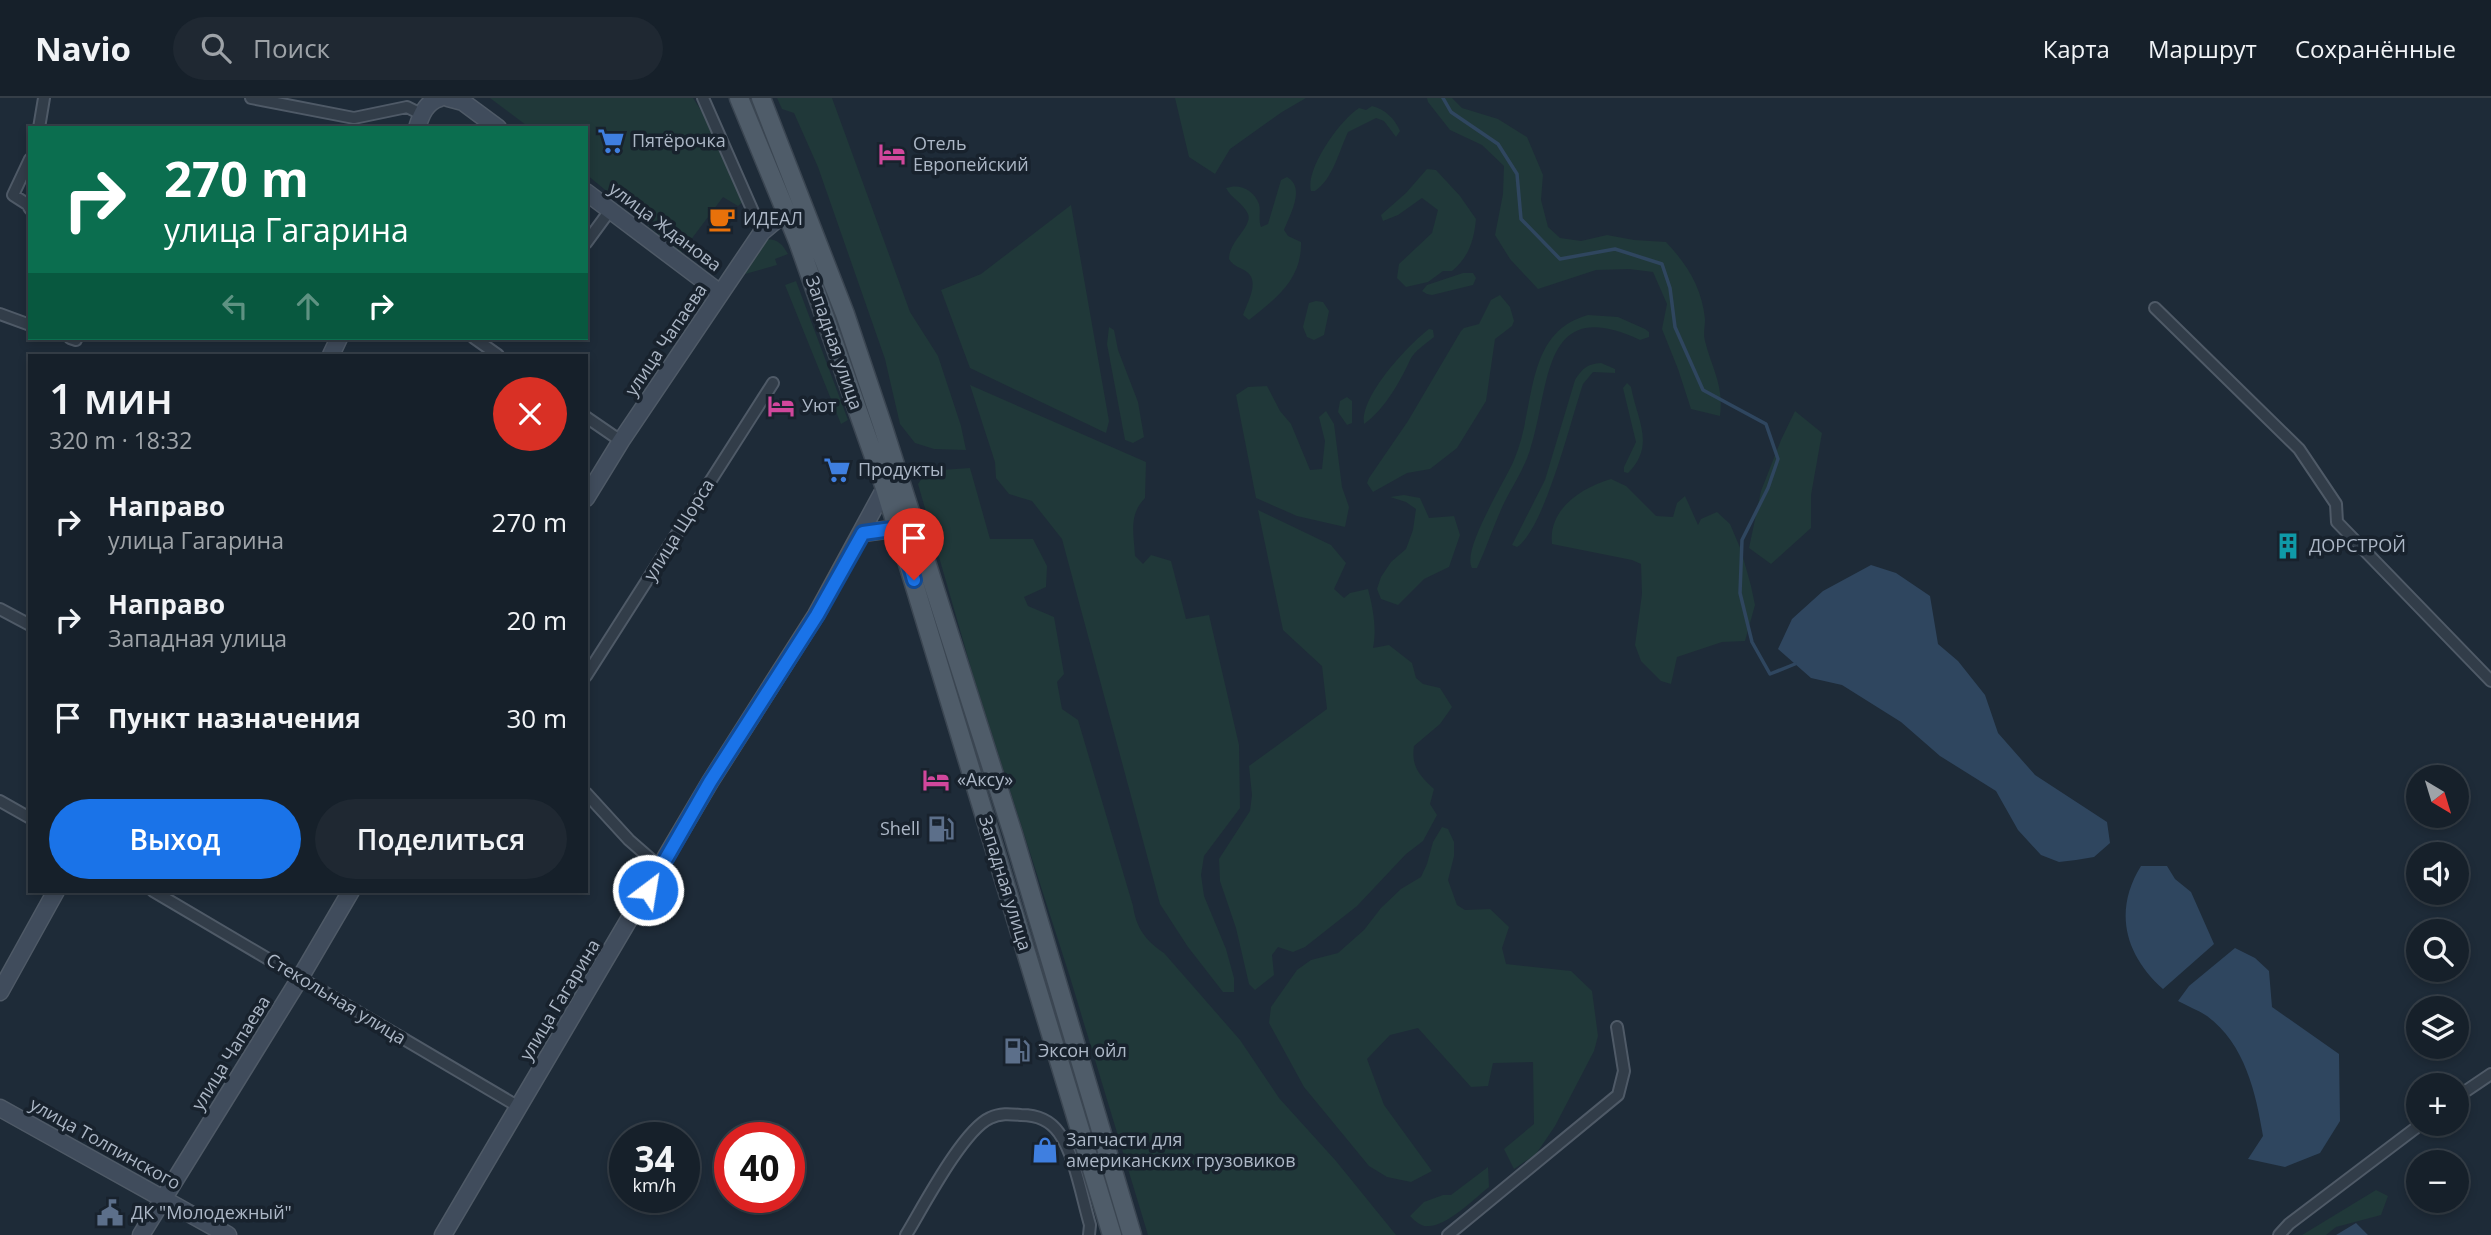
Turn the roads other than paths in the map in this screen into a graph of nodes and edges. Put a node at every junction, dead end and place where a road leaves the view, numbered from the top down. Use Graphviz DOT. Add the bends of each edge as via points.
graph roads {
  1 [pos="44,98"];
  2 [pos="251,98"];
  3 [pos="437,98"];
  4 [pos="448,98"];
  5 [pos="703,98"];
  6 [pos="739,98"];
  7 [pos="761,98"];
  8 [pos="419,121"];
  9 [pos="39,126"];
  10 [pos="495,126"];
  11 [pos="28,163"];
  12 [pos="0,192"];
  13 [pos="588,193"];
  14 [pos="13,195"];
  15 [pos="28,206"];
  16 [pos="611,209"];
  17 [pos="787,211"];
  18 [pos="762,232"];
  19 [pos="588,240"];
  20 [pos="720,293"];
  21 [pos="2155,307"];
  22 [pos="0,314"];
  23 [pos="28,323"];
  24 [pos="477,340"];
  25 [pos="497,354"];
  26 [pos="773,383"];
  27 [pos="588,418"];
  28 [pos="621,441"];
  29 [pos="886,488"];
  30 [pos="588,495"];
  31 [pos="899,528"];
  32 [pos="863,533"];
  33 [pos="0,609"];
  34 [pos="28,624"];
  35 [pos="588,673"];
  36 [pos="2491,681"];
  37 [pos="588,795"];
  38 [pos="0,801"];
  39 [pos="28,817"];
  40 [pos="661,868"];
  41 [pos="55,893"];
  42 [pos="156,893"];
  43 [pos="350,893"];
  44 [pos="300,978"];
  45 [pos="0,992"];
  46 [pos="1617,1027"];
  47 [pos="2491,1074"];
  48 [pos="2469,1089"];
  49 [pos="519,1107"];
  50 [pos="0,1108"];
  51 [pos="0,1118"];
  52 [pos="2406,1135"];
  53 [pos="161,1203"];
  54 [pos="1456,1233"];
  55 [pos="141,1235"];
  56 [pos="210,1235"];
  57 [pos="228,1235"];
  58 [pos="443,1235"];
  59 [pos="906,1235"];
  60 [pos="1089,1235"];
  61 [pos="1112,1235"];
  62 [pos="1132,1235"];
  63 [pos="2279,1235"];
  1 -- 9 [label="street"];
  2 -- 8 [label="street" via="354,118 407,107"];
  3 -- 8 [label="main road"];
  4 -- 10 [label="main road" via="463,102"];
  5 -- 18 [label="street"];
  6 -- 17 [label="main road, Западная улица"];
  7 -- 62 [label="main road, Западная улица" via="845,314 883,427 1013,834"];
  11 -- 14 [label="street"];
  12 -- 14 [label="street"];
  13 -- 16 [label="main road, улица Жданова"];
  14 -- 15 [label="street"];
  16 -- 19 [label="street"];
  16 -- 20 [label="main road, улица Жданова"];
  17 -- 18 [label="main road, улица Чапаева"];
  17 -- 29 [label="main road, Западная улица"];
  18 -- 20 [label="main road, улица Чапаева"];
  20 -- 28 [label="main road, улица Чапаева"];
  21 -- 36 [label="street" via="2299,449 2336,504 2337,522"];
  22 -- 23 [label="street"];
  24 -- 25 [label="street"];
  26 -- 35 [label="street, улица Щорса"];
  27 -- 28 [label="street"];
  28 -- 30 [label="main road, улица Чапаева"];
  29 -- 31 [label="main road, Западная улица"];
  29 -- 32 [label="main road, улица Гагарина"];
  31 -- 32 [label="main road"];
  31 -- 61 [label="main road, Западная улица"];
  32 -- 40 [label="main road, улица Гагарина"];
  33 -- 34 [label="street"];
  37 -- 40 [label="street"];
  38 -- 39 [label="street"];
  40 -- 49 [label="main road, улица Гагарина"];
  41 -- 45 [label="main road"];
  42 -- 44 [label="street, Стекольная улица"];
  43 -- 44 [label="main road, улица Чапаева"];
  44 -- 49 [label="street, Стекольная улица"];
  44 -- 53 [label="main road, улица Чапаева"];
  46 -- 54 [label="street" via="1624,1071 1618,1095"];
  47 -- 48 [label="street"];
  49 -- 58 [label="main road, улица Гагарина"];
  50 -- 53 [label="main road, улица Толпинского"];
  51 -- 53 [label="main road, улица Толпинского"];
  52 -- 63 [label="street"];
  53 -- 55 [label="main road, улица Чапаева"];
  53 -- 56 [label="main road, улица Толпинского"];
  53 -- 57 [label="main road, улица Толпинского"];
  59 -- 60 [label="street" via="970,1132 1002,1114 1030,1115 1047,1121 1059,1133 1090,1225"];
}
